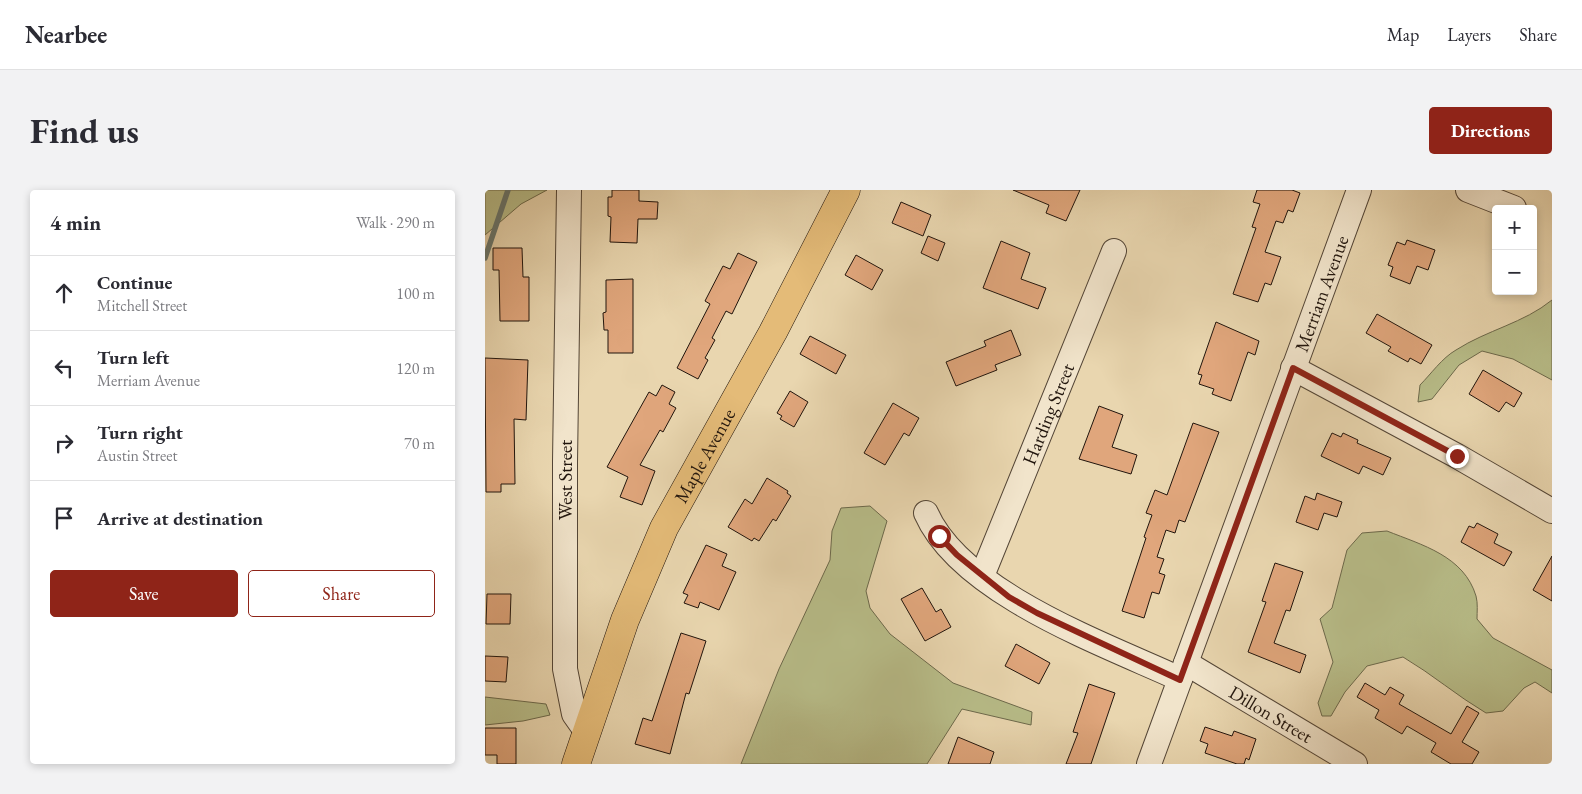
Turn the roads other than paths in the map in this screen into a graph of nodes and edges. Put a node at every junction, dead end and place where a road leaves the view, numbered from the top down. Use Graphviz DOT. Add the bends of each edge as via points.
graph roads {
  1 [pos="569,190"];
  2 [pos="846,190"];
  3 [pos="1359,190"];
  4 [pos="1468,190"];
  5 [pos="1506,205"];
  6 [pos="1114,251"];
  7 [pos="1293,368"];
  8 [pos="1552,511"];
  9 [pos="926,513"];
  10 [pos="982,576"];
  11 [pos="1183,671"];
  12 [pos="586,731"];
  13 [pos="576,764"];
  14 [pos="1149,764"];
  15 [pos="1355,764"];
  1 -- 12 [label="street, West Street" via="565,669 574,714"];
  2 -- 12 [label="main road, Maple Avenue" via="773,332 664,528 625,620"];
  3 -- 7 [label="street, Merriam Avenue"];
  4 -- 5 [label="street"];
  6 -- 10 [label="street, Harding Street"];
  7 -- 8 [label="street"];
  7 -- 11 [label="street, Merriam Avenue"];
  9 -- 10 [label="street, Dillon Street" via="939,536"];
  10 -- 11 [label="street, Dillon Street" via="1037,613"];
  11 -- 14 [label="street, Merriam Avenue"];
  11 -- 15 [label="street, Dillon Street"];
  12 -- 13 [label="main road"];
}
